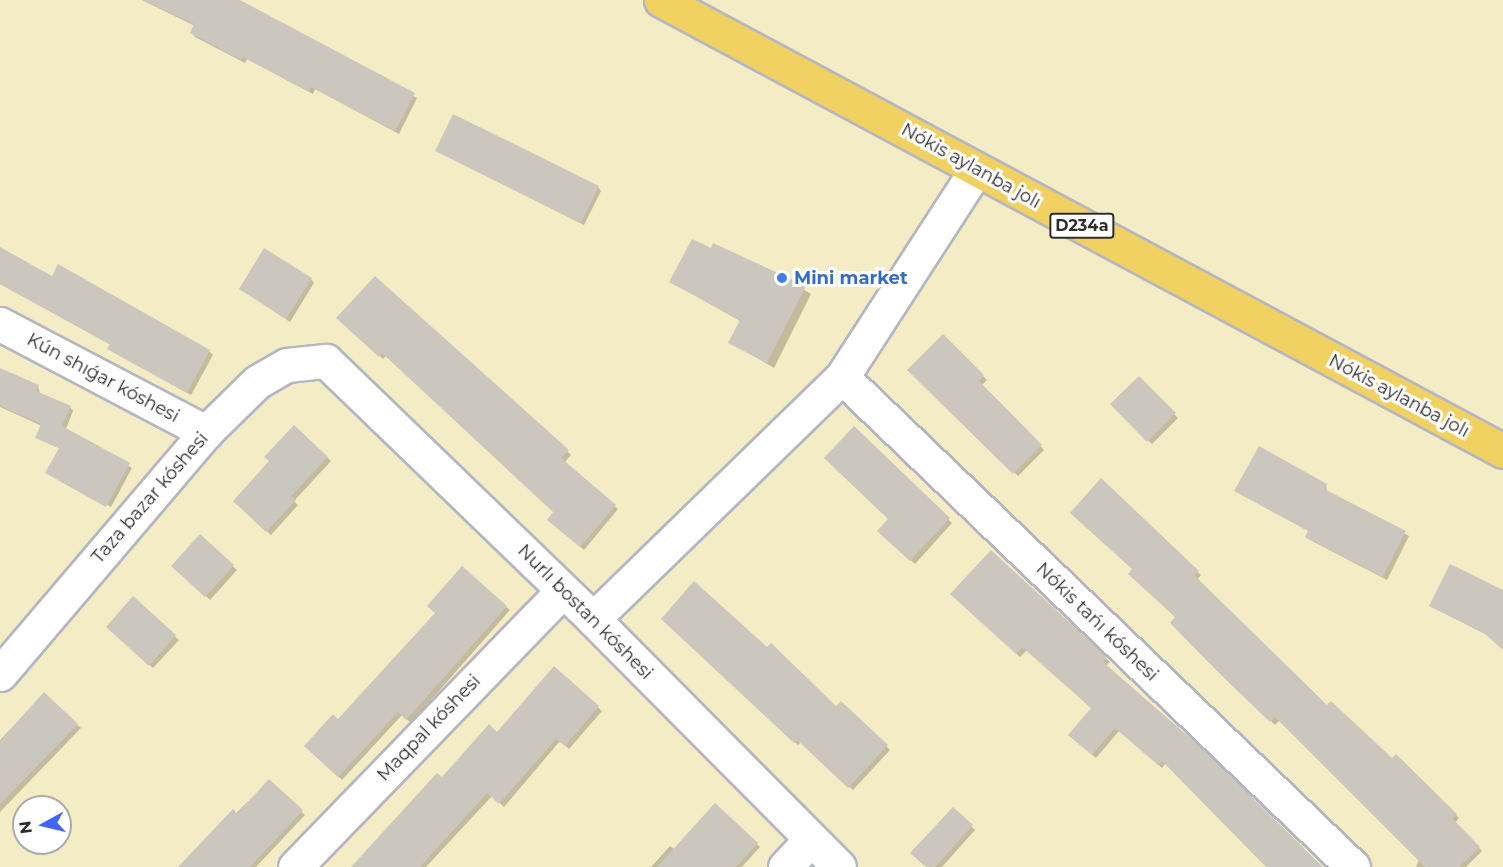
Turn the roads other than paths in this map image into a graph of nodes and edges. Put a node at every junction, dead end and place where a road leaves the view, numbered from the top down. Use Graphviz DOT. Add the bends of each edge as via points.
graph roads {
  1 [pos="661,0"];
  2 [pos="976,170"];
  3 [pos="0,324"];
  4 [pos="326,361"];
  5 [pos="842,377"];
  6 [pos="206,432"];
  7 [pos="1503,451"];
  8 [pos="563,590"];
  9 [pos="593,619"];
  10 [pos="0,674"];
  11 [pos="811,839"];
  12 [pos="295,867"];
  13 [pos="785,867"];
  14 [pos="839,867"];
  15 [pos="1353,867"];
  1 -- 2 [label="main road, Nókis aylanba jolı / D234a"];
  2 -- 5 [label="street"];
  2 -- 7 [label="main road, Nókis aylanba jolı / D234a"];
  3 -- 6 [label="street, Kún shıǵar kóshesi"];
  4 -- 6 [label="street, Taza bazar kóshesi" via="288,365 257,382"];
  4 -- 8 [label="street, Nurlı bostan kóshesi"];
  5 -- 9 [label="street"];
  5 -- 15 [label="street, Nókis tańı kóshesi"];
  6 -- 10 [label="street, Taza bazar kóshesi"];
  8 -- 9 [label="street, Nurlı bostan kóshesi"];
  8 -- 12 [label="street, Maqpal kóshesi"];
  9 -- 11 [label="street, Nurlı bostan kóshesi"];
  11 -- 13 [label="street"];
  11 -- 14 [label="street, Nurlı bostan kóshesi"];
}
